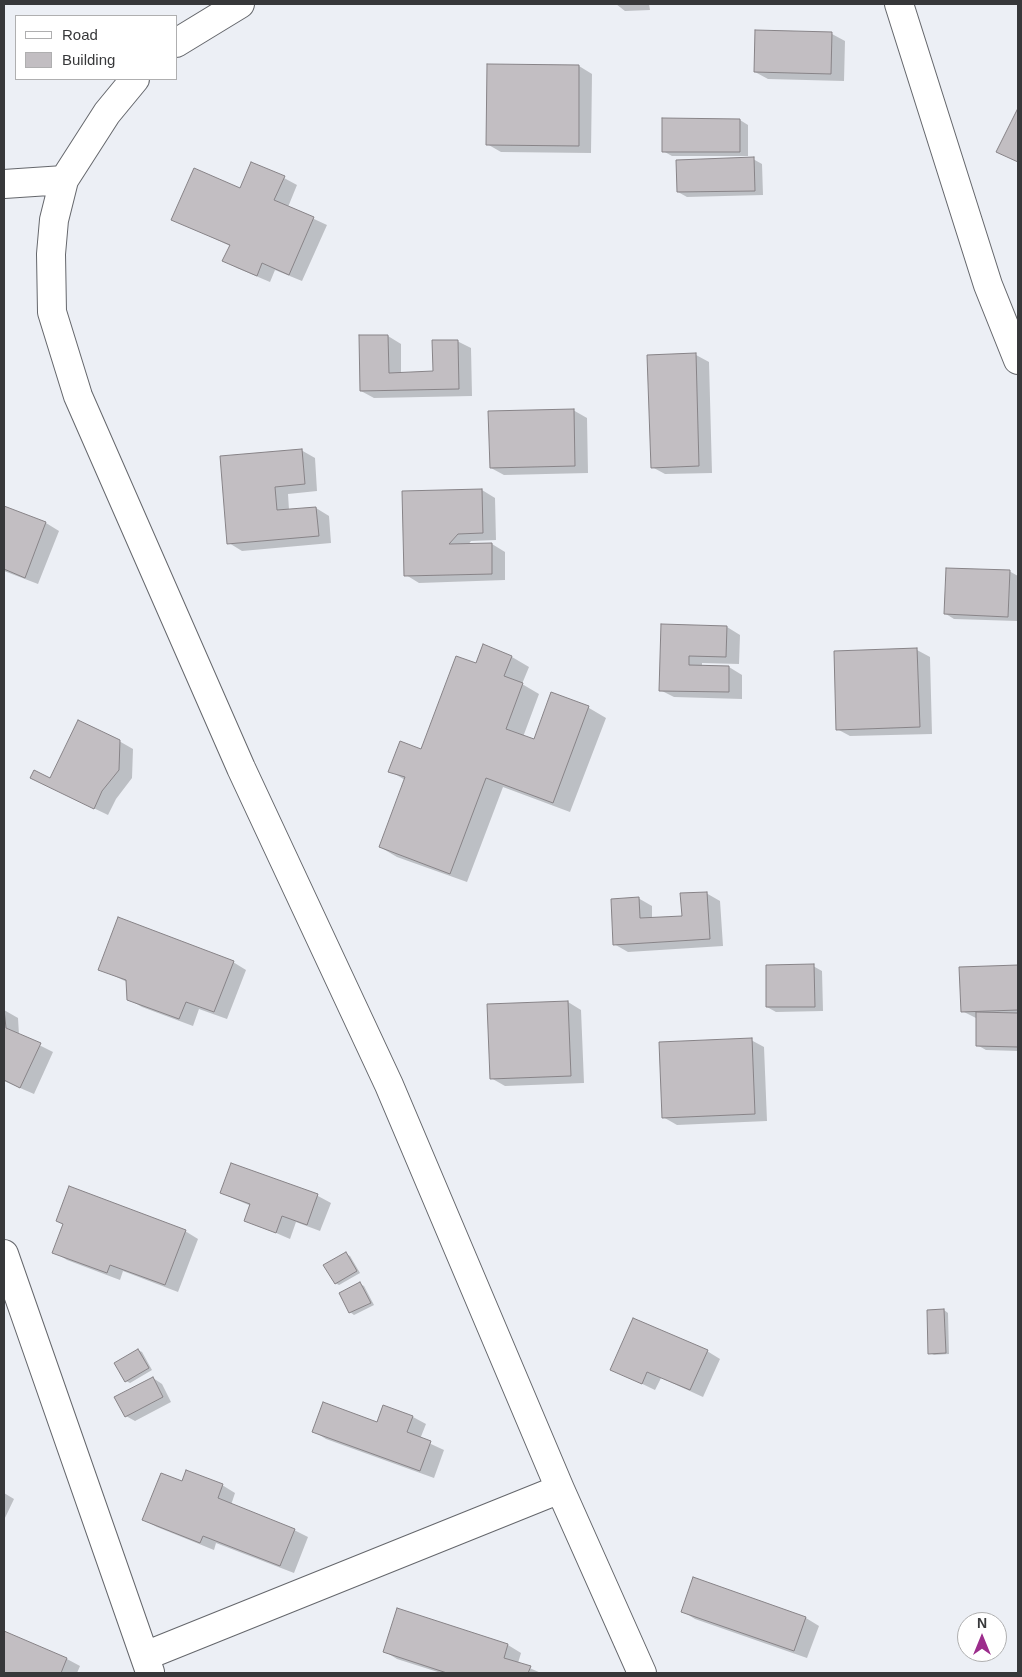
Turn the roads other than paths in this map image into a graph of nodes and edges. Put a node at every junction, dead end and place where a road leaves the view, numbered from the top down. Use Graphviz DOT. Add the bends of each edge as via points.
graph roads {
  1 [pos="240,4"];
  2 [pos="899,4"];
  3 [pos="178,42"];
  4 [pos="134,80"];
  5 [pos="64,180"];
  6 [pos="4,184"];
  7 [pos="1018,360"];
  8 [pos="4,1254"];
  9 [pos="560,1489"];
  10 [pos="148,1665"];
  11 [pos="642,1673"];
  1 -- 3 [label="lane"];
  2 -- 7 [label="lane" via="988,285"];
  4 -- 5 [label="lane" via="107,113"];
  5 -- 6 [label="lane"];
  5 -- 9 [label="lane" via="54,220 52,312 78,396 241,768 389,1084"];
  8 -- 10 [label="lane"];
  9 -- 10 [label="lane"];
  9 -- 11 [label="lane"];
}
